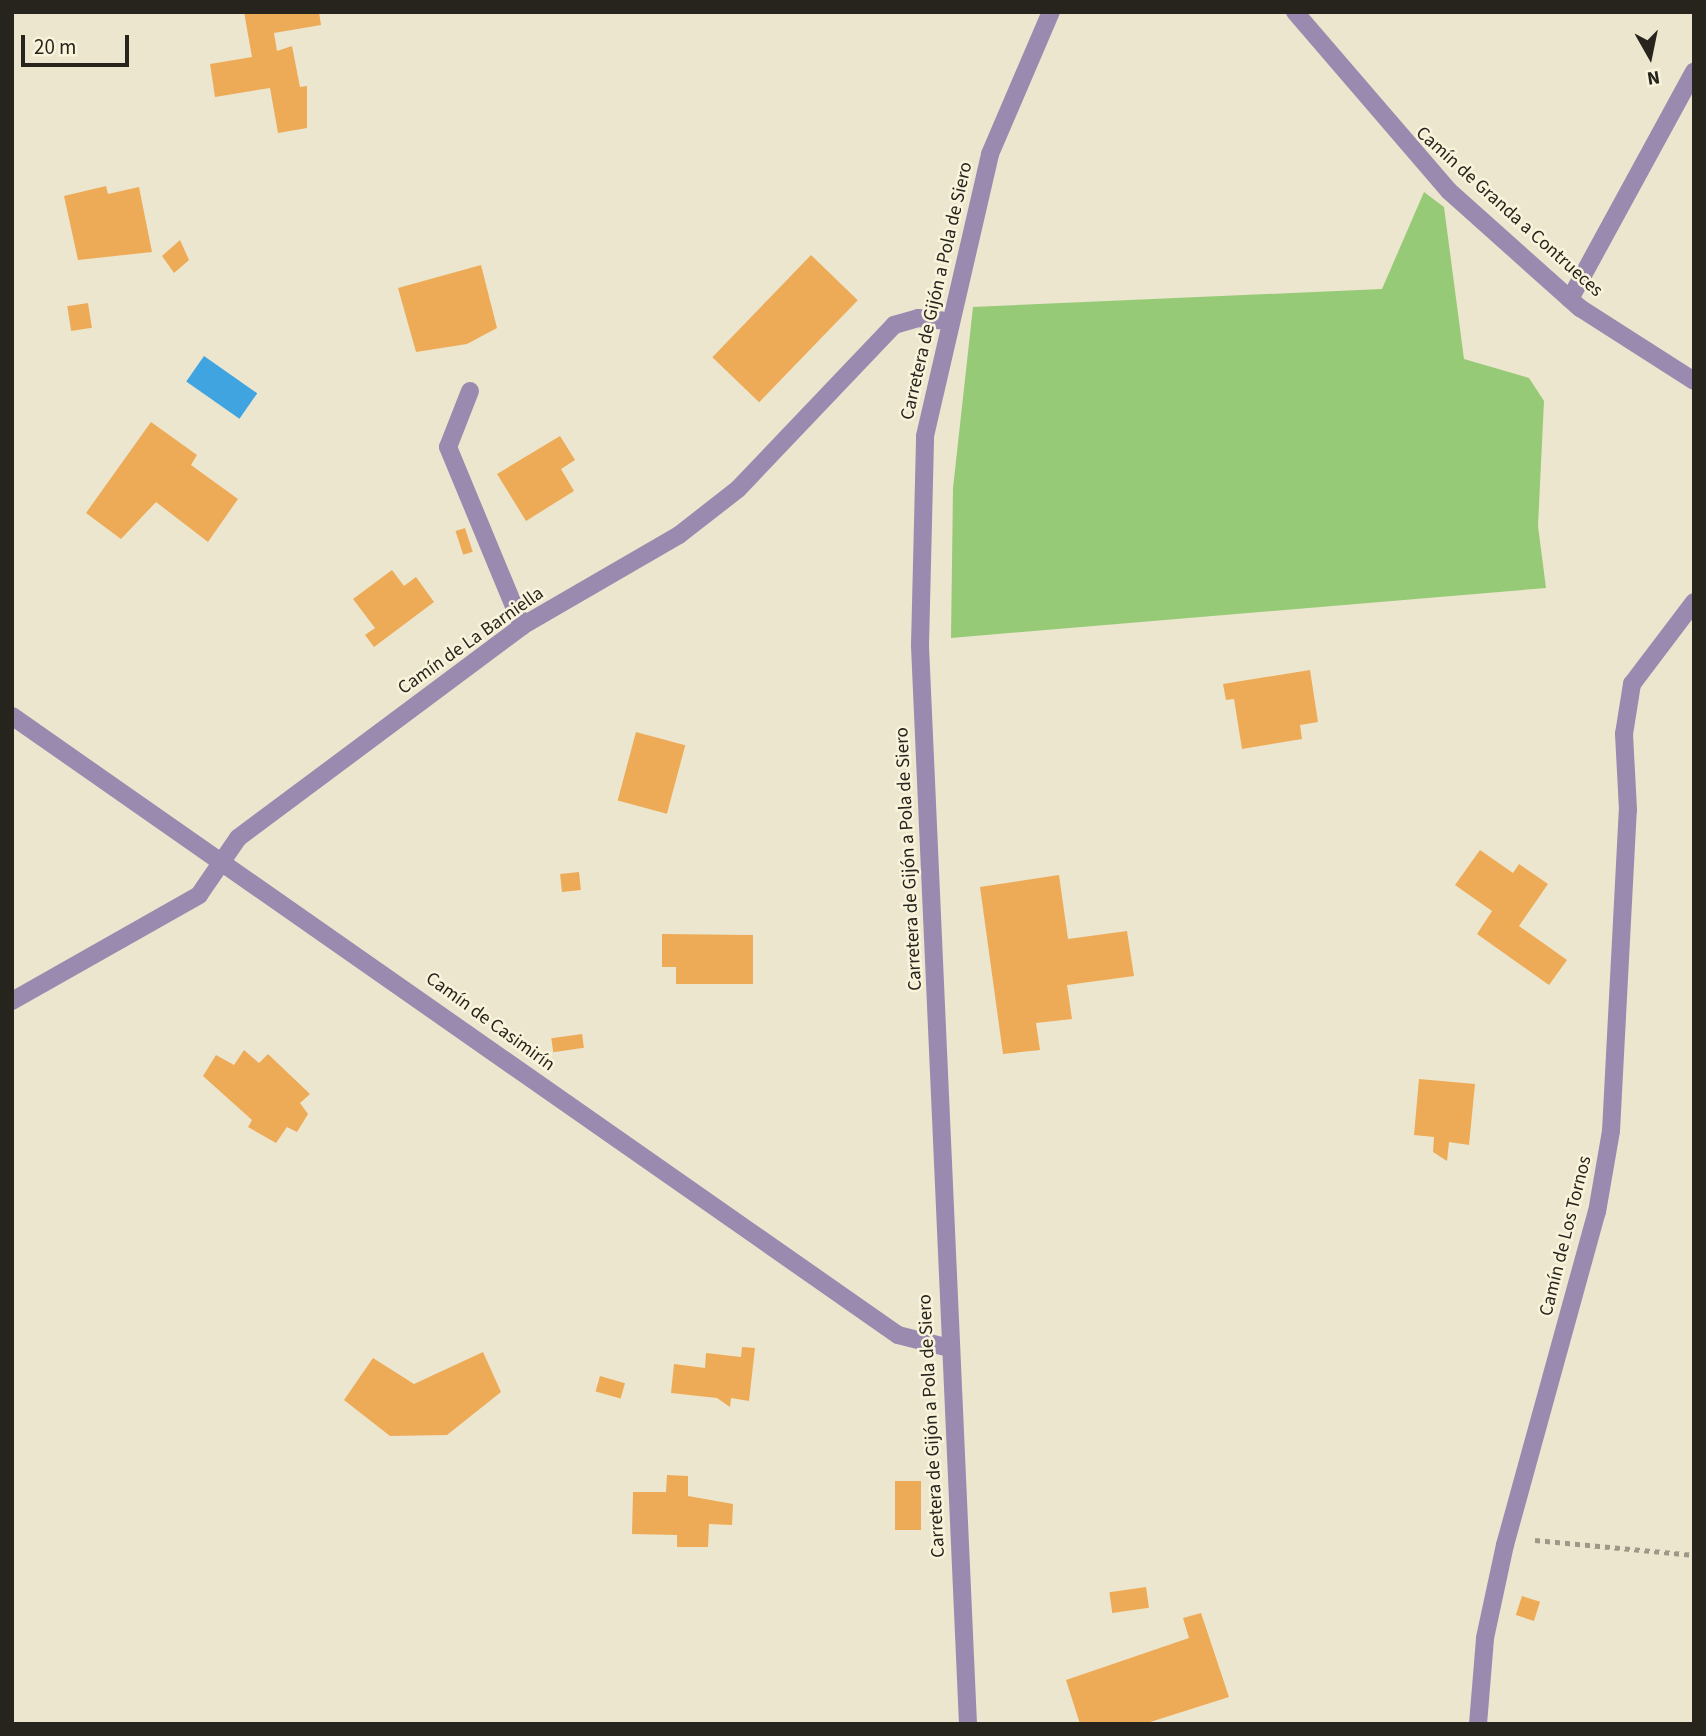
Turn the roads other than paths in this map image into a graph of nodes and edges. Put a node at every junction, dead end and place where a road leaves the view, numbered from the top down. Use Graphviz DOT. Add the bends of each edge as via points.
graph roads {
  1 [pos="1051,12"];
  2 [pos="1295,12"];
  3 [pos="1694,72"];
  4 [pos="1570,299"];
  5 [pos="949,321"];
  6 [pos="1694,382"];
  7 [pos="470,391"];
  8 [pos="1694,601"];
  9 [pos="522,626"];
  10 [pos="12,716"];
  11 [pos="220,865"];
  12 [pos="12,1001"];
  13 [pos="949,1348"];
  14 [pos="968,1724"];
  15 [pos="1478,1724"];
  1 -- 5 [label="street, Carretera de Gijón a Pola de Siero" via="990,154"];
  2 -- 4 [label="street, Camín de Granda a Contrueces" via="1406,147"];
  3 -- 4 [label="street"];
  4 -- 6 [label="street, Camín de Granda a Contrueces"];
  5 -- 9 [label="street, Camín de La Barniella" via="918,318 894,326 738,489 679,535"];
  5 -- 13 [label="street, Carretera de Gijón a Pola de Siero" via="926,436 919,645"];
  7 -- 9 [label="street" via="448,447"];
  8 -- 15 [label="street, Camín de Los Tornos" via="1632,684 1624,734 1628,810 1611,1131 1597,1212 1505,1545 1485,1638"];
  9 -- 11 [label="street, Camín de La Barniella" via="239,838"];
  10 -- 11 [label="street, Camín de Casimirín"];
  11 -- 12 [label="street, Camín de La Barniella" via="199,895"];
  11 -- 13 [label="street, Camín de Casimirín" via="294,907 898,1335"];
  13 -- 14 [label="street, Carretera de Gijón a Pola de Siero"];
}
